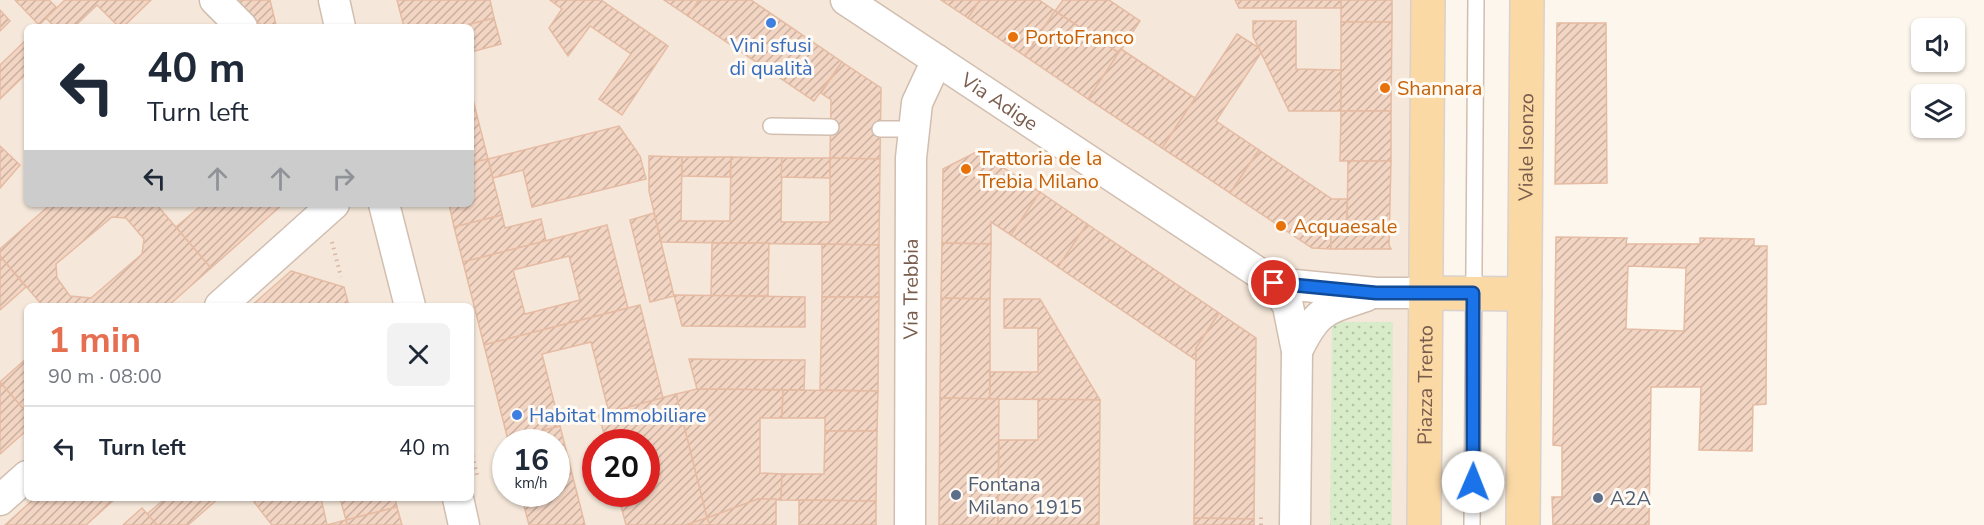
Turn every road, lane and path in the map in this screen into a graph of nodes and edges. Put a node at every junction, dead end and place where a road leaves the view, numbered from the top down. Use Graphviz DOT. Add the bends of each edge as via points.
graph roads {
  1 [pos="215,0"];
  2 [pos="334,0"];
  3 [pos="846,0"];
  4 [pos="1428,0"];
  5 [pos="1476,0"];
  6 [pos="1527,0"];
  7 [pos="239,24"];
  8 [pos="339,24"];
  9 [pos="937,60"];
  10 [pos="771,126"];
  11 [pos="831,127"];
  12 [pos="880,129"];
  13 [pos="914,129"];
  14 [pos="385,207"];
  15 [pos="329,217"];
  16 [pos="341,277"];
  17 [pos="1274,283"];
  18 [pos="1376,293"];
  19 [pos="1425,293"];
  20 [pos="1473,293"];
  21 [pos="1525,294"];
  22 [pos="224,303"];
  23 [pos="409,303"];
  24 [pos="1297,351"];
  25 [pos="24,479"];
  26 [pos="0,500"];
  27 [pos="459,501"];
  28 [pos="1262,513"];
  29 [pos="464,525"];
  30 [pos="910,525"];
  31 [pos="1262,525"];
  32 [pos="1295,525"];
  33 [pos="1424,525"];
  34 [pos="1472,525"];
  35 [pos="1523,525"];
  1 -- 7 [label="street"];
  2 -- 8 [label="street"];
  3 -- 9 [label="street, Via Adige"];
  4 -- 19 [label="main road"];
  5 -- 20 [label="lane"];
  6 -- 21 [label="main road, Viale Isonzo"];
  9 -- 13 [label="street, Via Trebbia" via="917,103"];
  9 -- 17 [label="street, Via Adige"];
  10 -- 11 [label="lane"];
  12 -- 13 [label="lane"];
  13 -- 30 [label="street, Via Trebbia"];
  14 -- 23 [label="street"];
  15 -- 16 [label="path"];
  15 -- 22 [label="street"];
  17 -- 18 [label="street"];
  17 -- 24 [label="street" via="1288,306"];
  18 -- 19 [label="street"];
  18 -- 24 [label="street" via="1322,313"];
  19 -- 20 [label="main road"];
  19 -- 33 [label="main road, Piazza Trento"];
  20 -- 21 [label="main road"];
  20 -- 34 [label="lane"];
  21 -- 35 [label="main road"];
  24 -- 32 [label="street"];
  25 -- 26 [label="street"];
  27 -- 29 [label="street"];
  28 -- 31 [label="path"];
}
